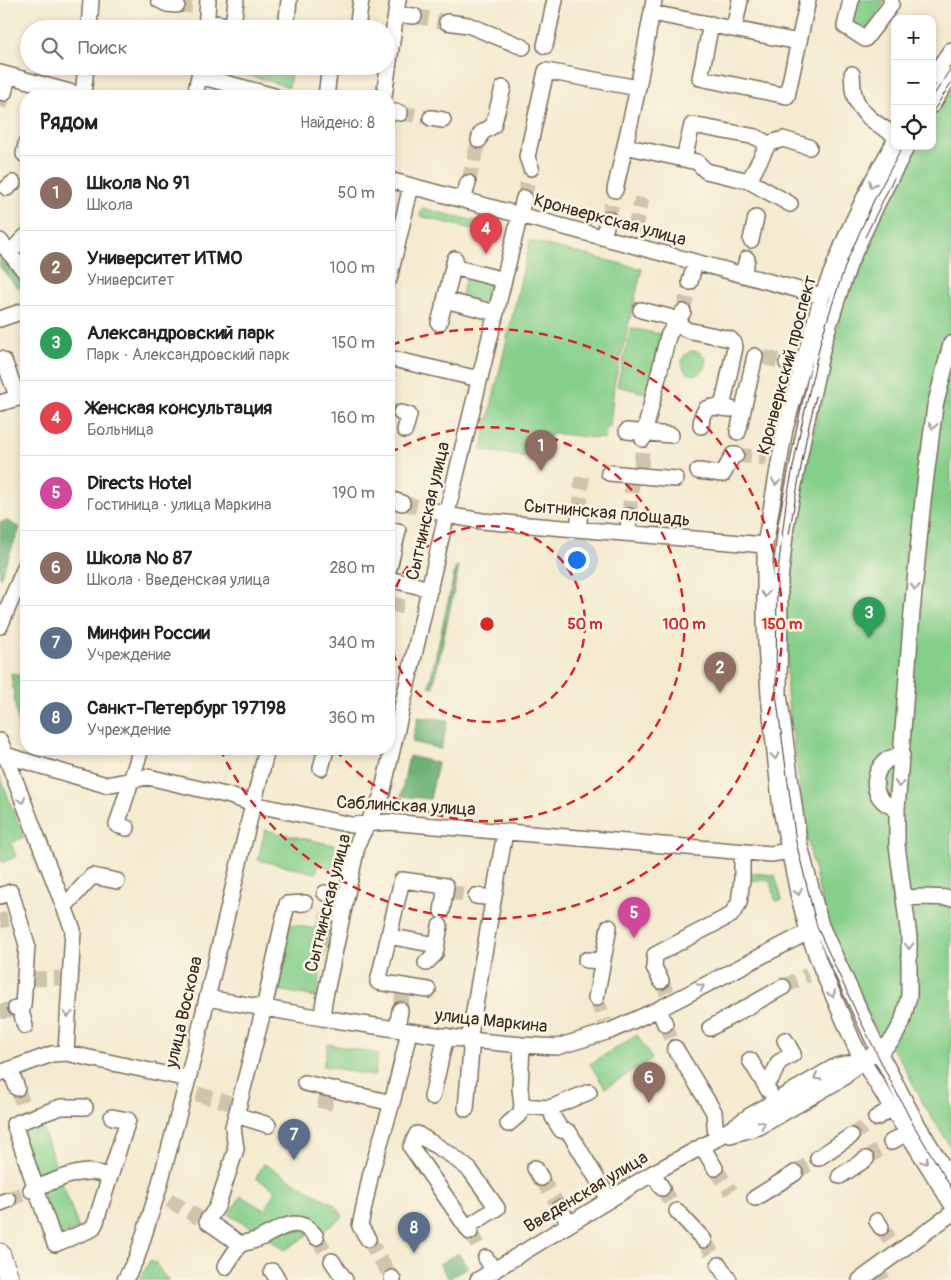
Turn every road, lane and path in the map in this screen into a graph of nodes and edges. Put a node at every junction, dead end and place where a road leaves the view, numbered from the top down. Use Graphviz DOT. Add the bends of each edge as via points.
graph roads {
  1 [pos="91,0"];
  2 [pos="159,0"];
  3 [pos="236,0"];
  4 [pos="289,0"];
  5 [pos="360,0"];
  6 [pos="555,0"];
  7 [pos="740,0"];
  8 [pos="808,0"];
  9 [pos="851,0"];
  10 [pos="891,0"];
  11 [pos="178,5"];
  12 [pos="653,6"];
  13 [pos="397,7"];
  14 [pos="206,13"];
  15 [pos="414,16"];
  16 [pos="287,19"];
  17 [pos="90,20"];
  18 [pos="221,20"];
  19 [pos="234,20"];
  20 [pos="358,20"];
  21 [pos="395,21"];
  22 [pos="447,22"];
  23 [pos="711,24"];
  24 [pos="734,29"];
  25 [pos="799,42"];
  26 [pos="545,46"];
  27 [pos="523,47"];
  28 [pos="951,50"];
  29 [pos="936,72"];
  30 [pos="4,74"];
  31 [pos="852,74"];
  32 [pos="85,75"];
  33 [pos="199,75"];
  34 [pos="212,75"];
  35 [pos="329,75"];
  36 [pos="387,75"];
  37 [pos="951,75"];
  38 [pos="503,88"];
  39 [pos="638,88"];
  40 [pos="62,90"];
  41 [pos="84,90"];
  42 [pos="196,90"];
  43 [pos="256,90"];
  44 [pos="327,90"];
  45 [pos="385,90"];
  46 [pos="4,94"];
  47 [pos="936,99"];
  48 [pos="891,132"];
  49 [pos="479,140"];
  50 [pos="768,144"];
  51 [pos="625,146"];
  52 [pos="809,147"];
  53 [pos="891,148"];
  54 [pos="905,150"];
  55 [pos="684,159"];
  56 [pos="531,168"];
  57 [pos="749,181"];
  58 [pos="395,182"];
  59 [pos="468,183"];
  60 [pos="411,186"];
  61 [pos="615,190"];
  62 [pos="524,198"];
  63 [pos="463,200"];
  64 [pos="790,204"];
  65 [pos="520,215"];
  66 [pos="756,218"];
  67 [pos="608,220"];
  68 [pos="603,237"];
  69 [pos="20,239"];
  70 [pos="751,240"];
  71 [pos="5,247"];
  72 [pos="395,254"];
  73 [pos="747,259"];
  74 [pos="695,262"];
  75 [pos="20,266"];
  76 [pos="743,274"];
  77 [pos="504,280"];
  78 [pos="690,282"];
  79 [pos="822,296"];
  80 [pos="445,298"];
  81 [pos="20,302"];
  82 [pos="0,308"];
  83 [pos="641,310"];
  84 [pos="20,312"];
  85 [pos="496,313"];
  86 [pos="679,317"];
  87 [pos="0,319"];
  88 [pos="439,323"];
  89 [pos="951,344"];
  90 [pos="734,351"];
  91 [pos="0,359"];
  92 [pos="395,359"];
  93 [pos="787,363"];
  94 [pos="803,366"];
  95 [pos="947,370"];
  96 [pos="479,379"];
  97 [pos="0,403"];
  98 [pos="722,408"];
  99 [pos="742,411"];
  100 [pos="400,413"];
  101 [pos="701,426"];
  102 [pos="406,430"];
  103 [pos="627,431"];
  104 [pos="738,432"];
  105 [pos="671,435"];
  106 [pos="644,436"];
  107 [pos="736,455"];
  108 [pos="698,471"];
  109 [pos="609,474"];
  110 [pos="676,480"];
  111 [pos="580,512"];
  112 [pos="441,513"];
  113 [pos="629,516"];
  114 [pos="578,529"];
  115 [pos="398,530"];
  116 [pos="628,533"];
  117 [pos="395,543"];
  118 [pos="766,545"];
  119 [pos="395,580"];
  120 [pos="20,582"];
  121 [pos="430,589"];
  122 [pos="0,626"];
  123 [pos="395,727"];
  124 [pos="2,750"];
  125 [pos="902,754"];
  126 [pos="139,755"];
  127 [pos="265,755"];
  128 [pos="324,755"];
  129 [pos="389,755"];
  130 [pos="321,768"];
  131 [pos="130,780"];
  132 [pos="253,804"];
  133 [pos="897,809"];
  134 [pos="368,824"];
  135 [pos="122,826"];
  136 [pos="505,832"];
  137 [pos="790,851"];
  138 [pos="742,852"];
  139 [pos="117,881"];
  140 [pos="325,893"];
  141 [pos="0,896"];
  142 [pos="476,896"];
  143 [pos="346,897"];
  144 [pos="494,898"];
  145 [pos="904,898"];
  146 [pos="951,898"];
  147 [pos="305,904"];
  148 [pos="64,907"];
  149 [pos="609,927"];
  150 [pos="808,932"];
  151 [pos="388,936"];
  152 [pos="436,945"];
  153 [pos="586,960"];
  154 [pos="603,961"];
  155 [pos="426,963"];
  156 [pos="783,987"];
  157 [pos="428,990"];
  158 [pos="665,996"];
  159 [pos="207,998"];
  160 [pos="596,998"];
  161 [pos="264,1008"];
  162 [pos="400,1010"];
  163 [pos="322,1018"];
  164 [pos="665,1024"];
  165 [pos="25,1026"];
  166 [pos="710,1028"];
  167 [pos="403,1030"];
  168 [pos="446,1036"];
  169 [pos="469,1040"];
  170 [pos="785,1040"];
  171 [pos="522,1045"];
  172 [pos="675,1048"];
  173 [pos="879,1052"];
  174 [pos="66,1053"];
  175 [pos="750,1060"];
  176 [pos="862,1060"];
  177 [pos="5,1071"];
  178 [pos="305,1083"];
  179 [pos="764,1083"];
  180 [pos="18,1088"];
  181 [pos="190,1088"];
  182 [pos="589,1092"];
  183 [pos="432,1097"];
  184 [pos="775,1102"];
  185 [pos="392,1103"];
  186 [pos="522,1106"];
  187 [pos="85,1107"];
  188 [pos="235,1108"];
  189 [pos="550,1108"];
  190 [pos="892,1108"];
  191 [pos="466,1109"];
  192 [pos="112,1117"];
  193 [pos="876,1118"];
  194 [pos="508,1124"];
  195 [pos="268,1125"];
  196 [pos="907,1132"];
  197 [pos="851,1136"];
  198 [pos="716,1138"];
  199 [pos="891,1142"];
  200 [pos="702,1146"];
  201 [pos="818,1158"];
  202 [pos="866,1159"];
  203 [pos="715,1168"];
  204 [pos="653,1173"];
  205 [pos="795,1173"];
  206 [pos="110,1176"];
  207 [pos="840,1176"];
  208 [pos="951,1180"];
  209 [pos="662,1188"];
  210 [pos="34,1189"];
  211 [pos="755,1198"];
  212 [pos="609,1199"];
  213 [pos="951,1203"];
  214 [pos="560,1208"];
  215 [pos="677,1211"];
  216 [pos="951,1214"];
  217 [pos="569,1224"];
  218 [pos="468,1229"];
  219 [pos="316,1237"];
  220 [pos="368,1238"];
  221 [pos="704,1240"];
  222 [pos="240,1244"];
  223 [pos="0,1253"];
  224 [pos="332,1262"];
  225 [pos="719,1265"];
  226 [pos="225,1267"];
  227 [pos="10,1280"];
  228 [pos="125,1280"];
  229 [pos="345,1280"];
  230 [pos="478,1280"];
  231 [pos="729,1280"];
  232 [pos="860,1280"];
  1 -- 17 [label="street"];
  2 -- 11 [label="street"];
  3 -- 19 [label="street"];
  4 -- 16 [label="street"];
  5 -- 20 [label="street"];
  6 -- 26 [label="street"];
  7 -- 24 [label="street"];
  8 -- 25 [label="street"];
  9 -- 10 [label="street" via="845,26 865,39 891,5"];
  12 -- 23 [label="street"];
  12 -- 39 [label="street"];
  13 -- 15 [label="street"];
  13 -- 21 [label="street"];
  14 -- 18 [label="street"];
  22 -- 27 [label="street" via="468,25"];
  23 -- 24 [label="street"];
  23 -- 25 [label="street" via="700,78 787,96"];
  24 -- 25 [label="street"];
  28 -- 29 [label="street"];
  30 -- 40 [label="street"];
  30 -- 46 [label="street"];
  31 -- 48 [label="street" via="860,108"];
  32 -- 41 [label="street"];
  33 -- 42 [label="street"];
  34 -- 43 [label="street"];
  35 -- 44 [label="street"];
  36 -- 45 [label="street"];
  37 -- 47 [label="street"];
  38 -- 49 [label="street" via="493,126 481,133"];
  39 -- 51 [label="street"];
  39 -- 56 [label="street" via="546,71 527,157"];
  50 -- 52 [label="street" via="783,139"];
  50 -- 55 [label="street" via="756,137 692,125"];
  50 -- 57 [label="street"];
  51 -- 55 [label="street"];
  51 -- 61 [label="street"];
  53 -- 79 [label="street, Кронверкский проспект, one-way" via="848,232"];
  54 -- 173 [label="street" via="850,262 824,341 786,526 780,581 779,694 799,842 821,926"];
  55 -- 57 [label="street" via="697,162 706,171"];
  57 -- 64 [label="street"];
  58 -- 60 [label="street, Кронверкская улица"];
  59 -- 63 [label="street"];
  60 -- 63 [label="street, Кронверкская улица"];
  60 -- 72 [label="street"];
  62 -- 65 [label="street, Сытнинская улица"];
  63 -- 65 [label="street, Кронверкская улица"];
  65 -- 68 [label="street, Кронверкская улица"];
  65 -- 77 [label="street, Сытнинская улица"];
  66 -- 70 [label="street"];
  67 -- 68 [label="street"];
  68 -- 74 [label="street, Кронверкская улица" via="632,238"];
  69 -- 71 [label="street"];
  71 -- 75 [label="street"];
  73 -- 76 [label="street"];
  74 -- 76 [label="street, Кронверкская улица"];
  74 -- 78 [label="street"];
  76 -- 79 [label="street, Кронверкская улица"];
  77 -- 80 [label="street" via="454,263"];
  77 -- 85 [label="street, Сытнинская улица"];
  79 -- 94 [label="street, Кронверкский проспект"];
  80 -- 85 [label="street"];
  80 -- 88 [label="street"];
  81 -- 82 [label="street"];
  83 -- 86 [label="street"];
  84 -- 87 [label="street"];
  85 -- 96 [label="street, Сытнинская улица"];
  86 -- 90 [label="street" via="687,330 730,339 734,342"];
  86 -- 106 [label="street" via="668,336"];
  89 -- 95 [label="street"];
  90 -- 98 [label="street"];
  90 -- 99 [label="street" via="759,356"];
  91 -- 97 [label="street" via="4,361 18,398"];
  92 -- 96 [label="street"];
  93 -- 94 [label="street"];
  94 -- 118 [label="street, Кронверкский проспект, one-way" via="773,459"];
  95 -- 125 [label="street, one-way" via="935,406 912,612"];
  96 -- 112 [label="street, Сытнинская улица"];
  98 -- 99 [label="street"];
  98 -- 101 [label="street" via="706,409"];
  99 -- 104 [label="street"];
  100 -- 102 [label="street" via="409,415"];
  103 -- 106 [label="street"];
  105 -- 106 [label="street"];
  107 -- 108 [label="street" via="723,474"];
  109 -- 110 [label="street"];
  111 -- 114 [label="street"];
  112 -- 114 [label="street, Сытнинская площадь" via="482,521"];
  112 -- 121 [label="street, Сытнинская улица"];
  113 -- 116 [label="street"];
  114 -- 116 [label="street, Сытнинская площадь"];
  115 -- 117 [label="street"];
  116 -- 118 [label="street, Сытнинская площадь"];
  118 -- 137 [label="street, Кронверкский проспект, one-way" via="765,625 769,695 781,810"];
  119 -- 121 [label="street"];
  120 -- 122 [label="street"];
  121 -- 123 [label="street, Сытнинская улица" via="418,610"];
  124 -- 131 [label="street, Саблинская улица" via="106,784"];
  124 -- 148 [label="street, one-way"];
  125 -- 133 [label="street, one-way"];
  125 -- 133 [label="street" via="882,764 875,786 883,801"];
  126 -- 131 [label="street"];
  127 -- 132 [label="street, улица Воскова"];
  128 -- 130 [label="street"];
  129 -- 134 [label="street, Сытнинская улица" via="381,798"];
  131 -- 132 [label="street, Саблинская улица" via="148,777"];
  131 -- 135 [label="street"];
  132 -- 134 [label="street, Саблинская улица" via="351,825"];
  132 -- 159 [label="street, улица Воскова"];
  133 -- 145 [label="street" via="897,845"];
  134 -- 136 [label="street, Саблинская улица" via="388,822"];
  134 -- 143 [label="street, Сытнинская улица" via="358,842"];
  136 -- 138 [label="street, Саблинская улица"];
  136 -- 144 [label="street"];
  137 -- 138 [label="street, Саблинская улица" via="771,854"];
  137 -- 150 [label="street, Кронверкский проспект, one-way"];
  138 -- 158 [label="street" via="739,903 731,915 655,954 654,967"];
  139 -- 148 [label="street" via="92,876"];
  140 -- 143 [label="street"];
  141 -- 165 [label="street" via="11,892 13,917 28,945 28,979 23,1006 18,1007"];
  142 -- 144 [label="street"];
  143 -- 163 [label="street, Сытнинская улица"];
  144 -- 169 [label="street"];
  145 -- 146 [label="street"];
  145 -- 173 [label="street, one-way" via="909,937 909,996 893,1040"];
  147 -- 161 [label="street" via="287,904"];
  148 -- 174 [label="street, one-way" via="73,930 65,978"];
  149 -- 154 [label="street"];
  158 -- 150 [label="street, улица Маркина, one-way"];
  150 -- 176 [label="street, Кронверкский проспект, one-way" via="815,973"];
  151 -- 152 [label="street"];
  151 -- 152 [label="street" via="402,880 446,886"];
  151 -- 157 [label="street" via="378,982 404,990"];
  152 -- 155 [label="street" via="435,954"];
  153 -- 154 [label="street"];
  154 -- 160 [label="street"];
  156 -- 166 [label="street"];
  158 -- 164 [label="street"];
  158 -- 171 [label="street, улица Маркина" via="608,1026 557,1047"];
  159 -- 161 [label="street, улица Маркина"];
  159 -- 181 [label="street, улица Воскова"];
  161 -- 163 [label="street, улица Маркина"];
  161 -- 188 [label="street"];
  162 -- 167 [label="street"];
  163 -- 167 [label="street, улица Маркина"];
  167 -- 168 [label="street, улица Маркина"];
  167 -- 185 [label="street" via="406,1045"];
  168 -- 169 [label="street, улица Маркина"];
  168 -- 183 [label="street"];
  169 -- 171 [label="street, улица Маркина"];
  169 -- 191 [label="street"];
  170 -- 179 [label="street" via="792,1054 779,1062 772,1077"];
  171 -- 186 [label="street"];
  172 -- 198 [label="street" via="714,1112"];
  173 -- 176 [label="street"];
  173 -- 208 [label="street"];
  174 -- 177 [label="street" via="52,1054"];
  174 -- 181 [label="street"];
  175 -- 179 [label="street"];
  176 -- 184 [label="street, Введенская улица, one-way" via="836,1066"];
  176 -- 190 [label="street, Кронверкский проспект"];
  198 -- 176 [label="street, Введенская улица, one-way" via="759,1126 843,1078"];
  177 -- 180 [label="street"];
  178 -- 185 [label="street"];
  179 -- 184 [label="street"];
  181 -- 228 [label="street, улица Воскова" via="163,1198"];
  182 -- 189 [label="street"];
  184 -- 198 [label="street, Введенская улица"];
  185 -- 220 [label="street" via="360,1226"];
  186 -- 189 [label="street"];
  186 -- 194 [label="street" via="520,1114"];
  187 -- 210 [label="street" via="61,1107 28,1116 14,1124"];
  188 -- 195 [label="street"];
  188 -- 222 [label="street" via="236,1149 217,1208 203,1220"];
  189 -- 212 [label="street" via="561,1130 569,1132"];
  190 -- 193 [label="street"];
  190 -- 196 [label="street, Кронверкский проспект"];
  192 -- 206 [label="street" via="128,1120"];
  196 -- 199 [label="street"];
  196 -- 213 [label="street, Кронверкский проспект, one-way"];
  197 -- 201 [label="street"];
  198 -- 200 [label="street, Введенская улица"];
  200 -- 203 [label="street"];
  200 -- 204 [label="street, Введенская улица"];
  202 -- 207 [label="street"];
  204 -- 209 [label="street"];
  204 -- 212 [label="street, Введенская улица"];
  205 -- 211 [label="street"];
  206 -- 210 [label="street" via="74,1173"];
  206 -- 210 [label="street" via="92,1229 55,1244"];
  212 -- 217 [label="street, Введенская улица"];
  214 -- 217 [label="street"];
  215 -- 221 [label="street"];
  216 -- 232 [label="street" via="894,1247 878,1272"];
  217 -- 230 [label="street, Введенская улица" via="490,1264"];
  218 -- 218 [label="street" via="411,1147 417,1134 470,1170 497,1208"];
  219 -- 222 [label="street" via="309,1229 296,1224 279,1227 261,1238"];
  222 -- 226 [label="street"];
  223 -- 227 [label="main road"];
  224 -- 229 [label="street"];
  225 -- 231 [label="street"];
}
